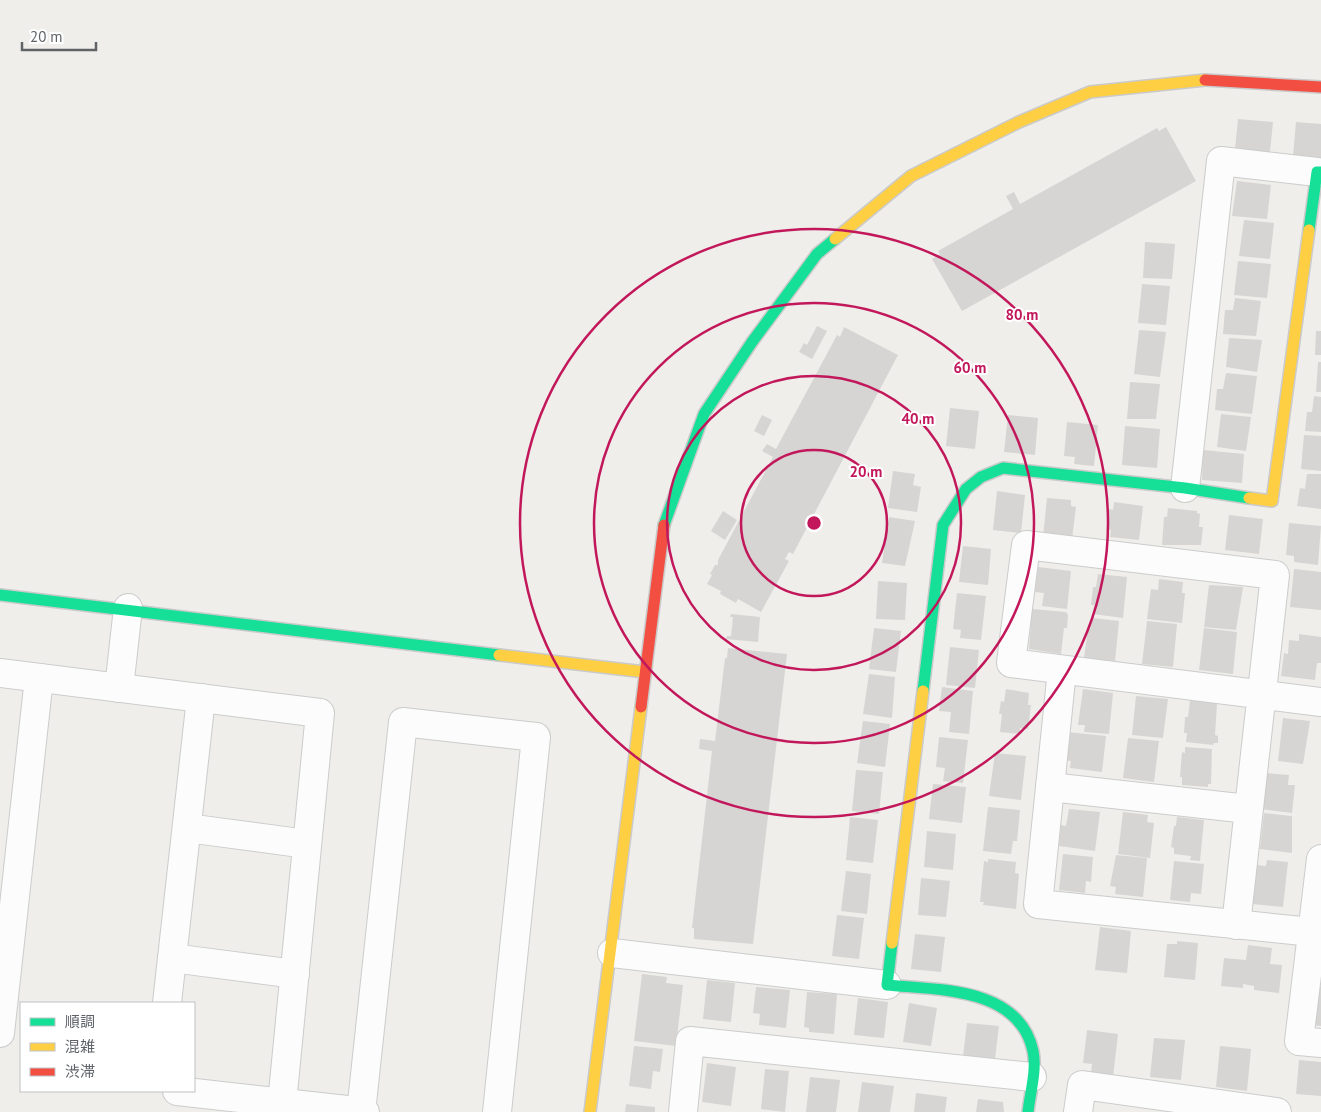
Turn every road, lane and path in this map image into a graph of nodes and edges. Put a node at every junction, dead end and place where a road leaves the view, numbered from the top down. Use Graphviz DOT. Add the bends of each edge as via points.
graph roads {
  1 [pos="1321,87"];
  2 [pos="1319,172"];
  3 [pos="1185,488"];
  4 [pos="0,594"];
  5 [pos="128,608"];
  6 [pos="1062,670"];
  7 [pos="645,672"];
  8 [pos="0,673"];
  9 [pos="39,678"];
  10 [pos="119,688"];
  11 [pos="1260,694"];
  12 [pos="201,698"];
  13 [pos="1321,702"];
  14 [pos="1050,787"];
  15 [pos="1248,809"];
  16 [pos="187,828"];
  17 [pos="307,844"];
  18 [pos="1321,860"];
  19 [pos="1236,925"];
  20 [pos="1312,932"];
  21 [pos="612,952"];
  22 [pos="172,958"];
  23 [pos="294,974"];
  24 [pos="887,985"];
  25 [pos="167,1002"];
  26 [pos="0,1033"];
  27 [pos="1321,1043"];
  28 [pos="1032,1077"];
  29 [pos="186,1092"];
  30 [pos="282,1103"];
  31 [pos="1263,1111"];
  32 [pos="361,1112"];
  33 [pos="365,1112"];
  34 [pos="497,1112"];
  35 [pos="590,1112"];
  36 [pos="683,1112"];
  37 [pos="1028,1112"];
  38 [pos="1078,1112"];
  1 -- 7 [label="street" via="1198,80 1090,92 1019,122 911,176 816,254 704,414 664,523"];
  2 -- 3 [label="street" via="1272,500"];
  2 -- 3 [label="street" via="1221,161"];
  3 -- 24 [label="street" via="1004,468 984,474 959,494 943,525"];
  4 -- 5 [label="street"];
  5 -- 7 [label="street"];
  5 -- 10 [label="street"];
  6 -- 11 [label="street"];
  6 -- 11 [label="street" via="1011,664 1026,544 1275,575"];
  6 -- 14 [label="street"];
  7 -- 21 [label="street"];
  8 -- 9 [label="street"];
  9 -- 10 [label="street"];
  9 -- 26 [label="street"];
  10 -- 12 [label="street"];
  11 -- 13 [label="street"];
  11 -- 15 [label="street"];
  12 -- 16 [label="street"];
  12 -- 17 [label="street" via="320,713"];
  14 -- 15 [label="street"];
  14 -- 19 [label="street" via="1038,904"];
  15 -- 19 [label="street"];
  16 -- 17 [label="street"];
  16 -- 22 [label="street"];
  17 -- 23 [label="street"];
  18 -- 20 [label="street"];
  19 -- 20 [label="street"];
  20 -- 27 [label="street" via="1299,1041"];
  21 -- 24 [label="street"];
  21 -- 35 [label="street"];
  22 -- 23 [label="street"];
  22 -- 25 [label="street"];
  23 -- 30 [label="street"];
  24 -- 28 [label="street" via="976,996 1005,1007 1022,1021 1030,1037 1034,1053"];
  28 -- 36 [label="street" via="690,1041"];
  28 -- 37 [label="street"];
  29 -- 30 [label="street"];
  30 -- 32 [label="street"];
  31 -- 38 [label="street" via="1082,1085"];
  32 -- 33 [label="street"];
  32 -- 34 [label="street" via="403,722 536,737"];
}
